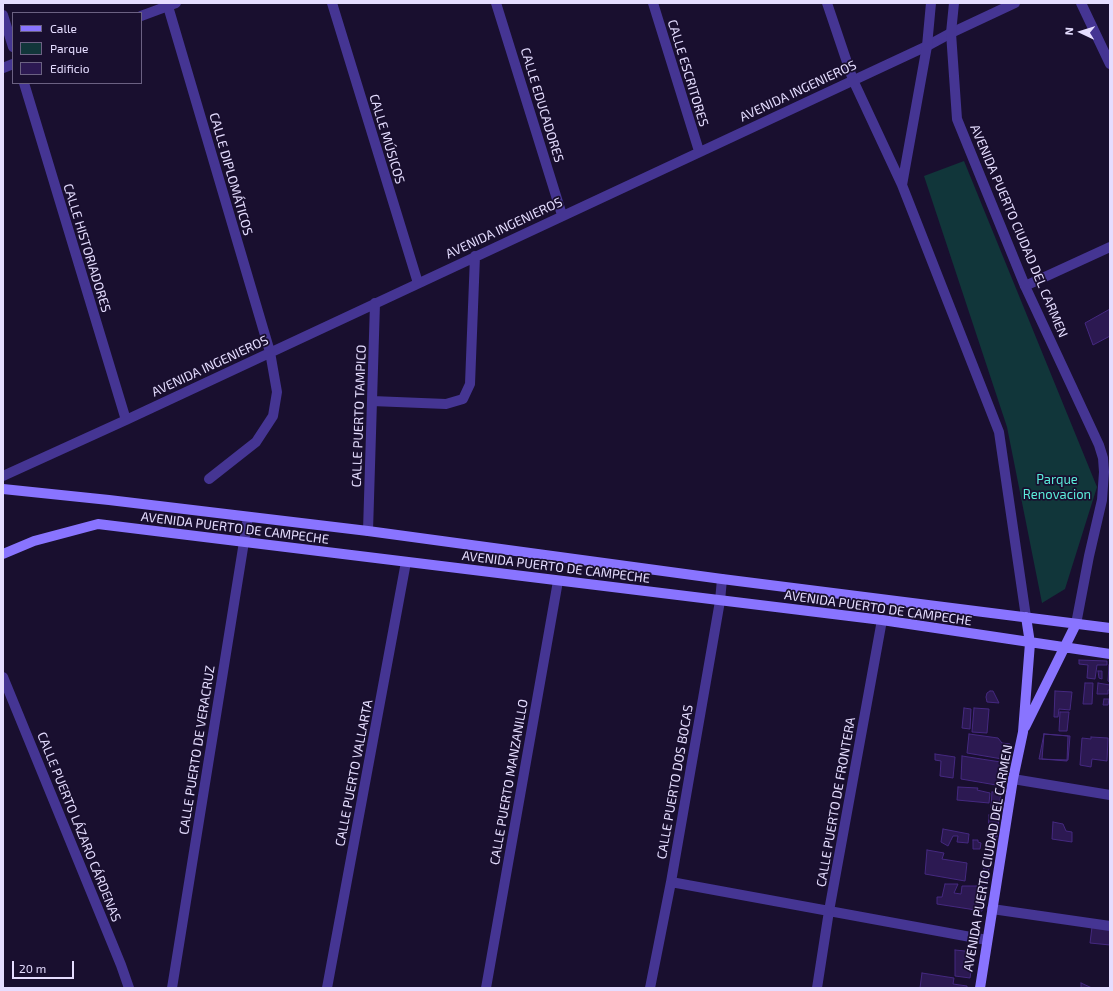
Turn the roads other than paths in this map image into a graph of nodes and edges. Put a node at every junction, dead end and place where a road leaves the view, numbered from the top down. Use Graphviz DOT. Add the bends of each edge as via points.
graph roads {
  1 [pos="332,3"];
  2 [pos="496,3"];
  3 [pos="653,3"];
  4 [pos="827,3"];
  5 [pos="931,3"];
  6 [pos="954,3"];
  7 [pos="1015,3"];
  8 [pos="1081,3"];
  9 [pos="170,4"];
  10 [pos="3,15"];
  11 [pos="142,16"];
  12 [pos="951,33"];
  13 [pos="12,44"];
  14 [pos="927,46"];
  15 [pos="1110,64"];
  16 [pos="853,80"];
  17 [pos="24,84"];
  18 [pos="698,151"];
  19 [pos="902,185"];
  20 [pos="562,215"];
  21 [pos="1110,247"];
  22 [pos="475,256"];
  23 [pos="418,283"];
  24 [pos="1025,286"];
  25 [pos="376,303"];
  26 [pos="270,352"];
  27 [pos="372,401"];
  28 [pos="126,420"];
  29 [pos="1108,473"];
  30 [pos="3,476"];
  31 [pos="209,479"];
  32 [pos="3,489"];
  33 [pos="248,517"];
  34 [pos="368,530"];
  35 [pos="244,542"];
  36 [pos="3,554"];
  37 [pos="406,562"];
  38 [pos="722,579"];
  39 [pos="558,581"];
  40 [pos="720,600"];
  41 [pos="1026,617"];
  42 [pos="882,620"];
  43 [pos="1076,624"];
  44 [pos="1110,628"];
  45 [pos="1030,643"];
  46 [pos="1064,648"];
  47 [pos="1110,654"];
  48 [pos="3,677"];
  49 [pos="1023,732"];
  50 [pos="1013,780"];
  51 [pos="1110,795"];
  52 [pos="671,882"];
  53 [pos="992,909"];
  54 [pos="829,911"];
  55 [pos="1110,926"];
  56 [pos="986,940"];
  57 [pos="129,988"];
  58 [pos="172,988"];
  59 [pos="327,988"];
  60 [pos="486,988"];
  61 [pos="650,988"];
  62 [pos="817,988"];
  63 [pos="980,988"];
  1 -- 23 [label="street, CALLE MÚSICOS"];
  2 -- 20 [label="street, CALLE EDUCADORES"];
  3 -- 18 [label="street, CALLE ESCRITORES"];
  4 -- 16 [label="street, AVENIDA PUERTO CIUDAD DEL CARMEN"];
  5 -- 14 [label="street"];
  6 -- 12 [label="street, AVENIDA PUERTO CIUDAD DEL CARMEN"];
  7 -- 12 [label="street, AVENIDA INGENIEROS"];
  8 -- 15 [label="street"];
  9 -- 11 [label="street"];
  9 -- 26 [label="street, CALLE DIPLOMÁTICOS"];
  10 -- 13 [label="street"];
  12 -- 14 [label="street, AVENIDA INGENIEROS"];
  12 -- 24 [label="street, AVENIDA PUERTO CIUDAD DEL CARMEN" via="957,119"];
  14 -- 16 [label="street, AVENIDA INGENIEROS"];
  14 -- 19 [label="street"];
  16 -- 18 [label="street, AVENIDA INGENIEROS"];
  16 -- 19 [label="street, AVENIDA PUERTO CIUDAD DEL CARMEN"];
  17 -- 28 [label="street, CALLE HISTORIADORES"];
  18 -- 20 [label="street, AVENIDA INGENIEROS"];
  19 -- 41 [label="street, AVENIDA PUERTO CIUDAD DEL CARMEN" via="999,432"];
  20 -- 22 [label="street, AVENIDA INGENIEROS"];
  21 -- 24 [label="street"];
  22 -- 23 [label="street, AVENIDA INGENIEROS"];
  22 -- 27 [label="street" via="470,384 463,399 446,404"];
  23 -- 25 [label="street, AVENIDA INGENIEROS"];
  24 -- 29 [label="street, AVENIDA PUERTO CIUDAD DEL CARMEN" via="1099,445"];
  25 -- 26 [label="street, AVENIDA INGENIEROS"];
  25 -- 27 [label="street, CALLE PUERTO TAMPICO"];
  26 -- 28 [label="street, AVENIDA INGENIEROS"];
  26 -- 31 [label="street, CALLE DIPLOMÁTICOS" via="277,392 273,416 256,442"];
  27 -- 34 [label="street, CALLE PUERTO TAMPICO"];
  28 -- 30 [label="street, AVENIDA INGENIEROS"];
  29 -- 43 [label="street, AVENIDA PUERTO CIUDAD DEL CARMEN"];
  32 -- 33 [label="main road, AVENIDA PUERTO DE CAMPECHE"];
  33 -- 34 [label="main road, AVENIDA PUERTO DE CAMPECHE"];
  33 -- 35 [label="street, CALLE PUERTO DE VERACRUZ"];
  34 -- 38 [label="main road, AVENIDA PUERTO DE CAMPECHE"];
  35 -- 36 [label="main road, AVENIDA PUERTO DE CAMPECHE" via="98,524 34,541"];
  35 -- 37 [label="main road, AVENIDA PUERTO DE CAMPECHE"];
  35 -- 58 [label="street, CALLE PUERTO DE VERACRUZ"];
  37 -- 39 [label="main road, AVENIDA PUERTO DE CAMPECHE"];
  37 -- 59 [label="street, CALLE PUERTO VALLARTA"];
  38 -- 40 [label="street, CALLE PUERTO DOS BOCAS"];
  38 -- 41 [label="main road, AVENIDA PUERTO DE CAMPECHE"];
  39 -- 40 [label="main road, AVENIDA PUERTO DE CAMPECHE"];
  39 -- 60 [label="street, CALLE PUERTO MANZANILLO"];
  40 -- 42 [label="main road, AVENIDA PUERTO DE CAMPECHE"];
  40 -- 52 [label="street, CALLE PUERTO DOS BOCAS"];
  41 -- 43 [label="main road, AVENIDA PUERTO DE CAMPECHE"];
  41 -- 45 [label="main road, AVENIDA PUERTO CIUDAD DEL CARMEN"];
  42 -- 45 [label="main road, AVENIDA PUERTO DE CAMPECHE"];
  42 -- 54 [label="street, CALLE PUERTO DE FRONTERA"];
  43 -- 44 [label="main road, AVENIDA PUERTO DE CAMPECHE"];
  43 -- 46 [label="main road, AVENIDA PUERTO CIUDAD DEL CARMEN"];
  45 -- 46 [label="main road, AVENIDA PUERTO DE CAMPECHE"];
  45 -- 49 [label="main road, AVENIDA PUERTO CIUDAD DEL CARMEN"];
  46 -- 47 [label="main road, AVENIDA PUERTO DE CAMPECHE"];
  46 -- 49 [label="main road, AVENIDA PUERTO CIUDAD DEL CARMEN"];
  48 -- 57 [label="street, CALLE PUERTO LÁZARO CÁRDENAS"];
  49 -- 50 [label="main road, AVENIDA PUERTO CIUDAD DEL CARMEN"];
  50 -- 51 [label="street"];
  50 -- 53 [label="main road, AVENIDA PUERTO CIUDAD DEL CARMEN"];
  52 -- 54 [label="street"];
  52 -- 61 [label="street, CALLE PUERTO DOS BOCAS"];
  53 -- 55 [label="street"];
  53 -- 56 [label="main road, AVENIDA PUERTO CIUDAD DEL CARMEN"];
  54 -- 56 [label="street"];
  54 -- 62 [label="street, CALLE PUERTO DE FRONTERA"];
  56 -- 63 [label="main road, AVENIDA PUERTO CIUDAD DEL CARMEN"];
}
